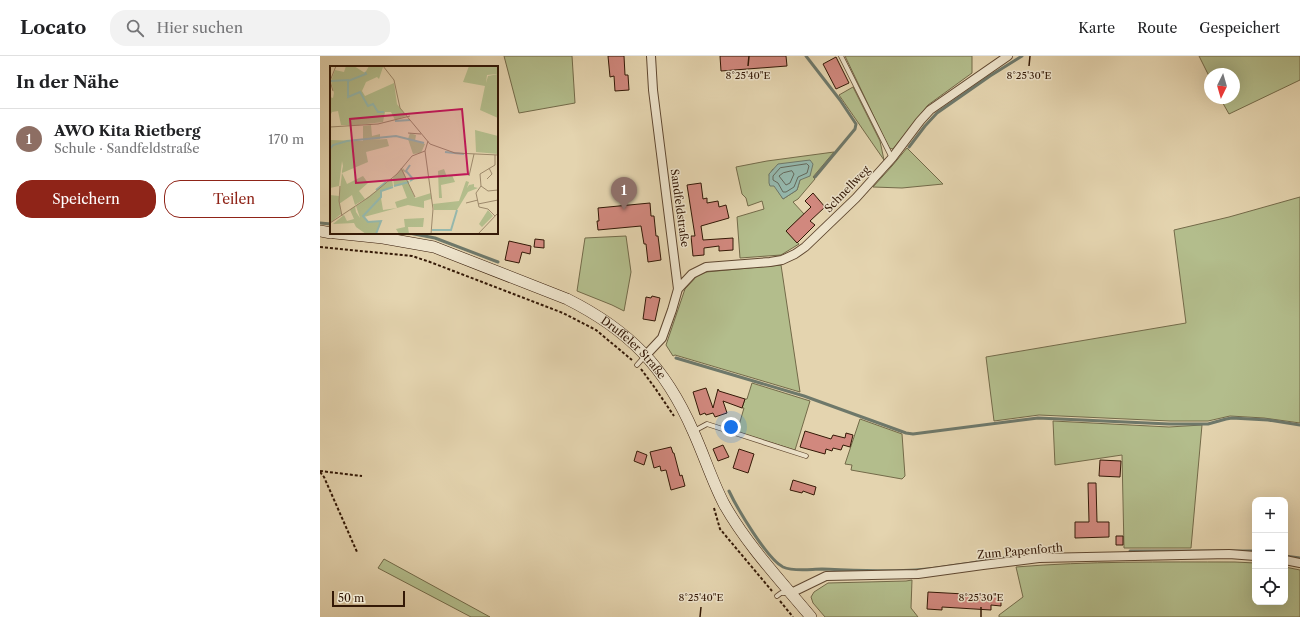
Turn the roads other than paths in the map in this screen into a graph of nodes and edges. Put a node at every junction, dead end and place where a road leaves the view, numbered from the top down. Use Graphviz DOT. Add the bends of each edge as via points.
graph roads {
  1 [pos="651,56"];
  2 [pos="841,56"];
  3 [pos="1008,56"];
  4 [pos="892,158"];
  5 [pos="320,232"];
  6 [pos="330,233"];
  7 [pos="345,234"];
  8 [pos="678,289"];
  9 [pos="646,355"];
  10 [pos="637,365"];
  11 [pos="694,431"];
  12 [pos="806,456"];
  13 [pos="1252,556"];
  14 [pos="1288,561"];
  15 [pos="1300,563"];
  16 [pos="791,593"];
  17 [pos="777,596"];
  18 [pos="811,617"];
  1 -- 8 [label="street, Sandfeldstraße"];
  2 -- 4 [label="lane"];
  3 -- 4 [label="street, Schnellweg" via="930,110"];
  4 -- 8 [label="street, Schnellweg" via="856,198 794,254 770,262 706,267 692,274"];
  5 -- 6 [label="street"];
  7 -- 9 [label="street, Druffeler Straße" via="417,243 439,249 567,299 616,328"];
  8 -- 9 [label="street, Sandfeldstraße" via="662,338"];
  9 -- 10 [label="lane"];
  9 -- 11 [label="street, Druffeler Straße" via="680,402"];
  11 -- 12 [label="lane" via="707,424"];
  11 -- 16 [label="street, Druffeler Straße" via="724,503 742,533"];
  13 -- 16 [label="street, Zum Papenforth" via="1229,554 1039,558 918,574 826,576"];
  14 -- 15 [label="street"];
  16 -- 17 [label="lane" via="781,593"];
  16 -- 18 [label="street, Druffeler Straße"];
}
